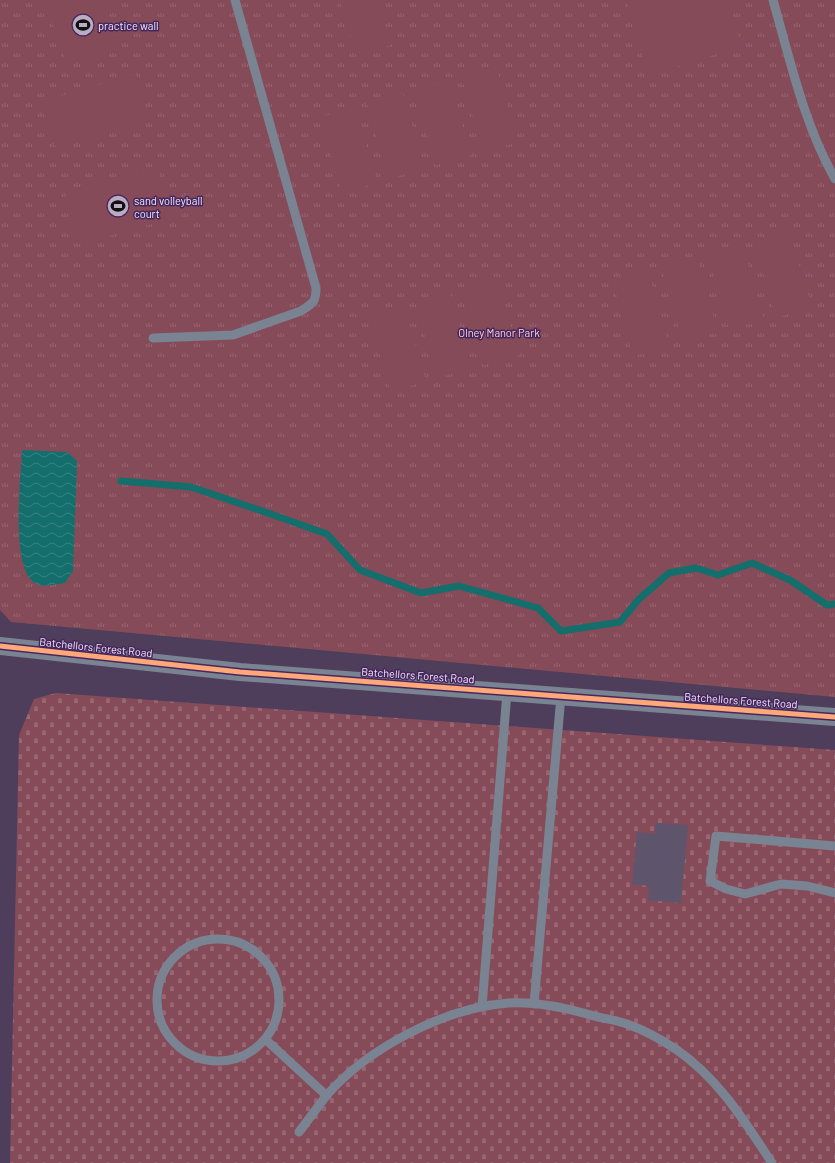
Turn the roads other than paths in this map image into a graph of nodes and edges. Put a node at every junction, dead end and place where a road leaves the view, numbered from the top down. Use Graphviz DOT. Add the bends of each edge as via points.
graph roads {
  1 [pos="235,0"];
  2 [pos="773,0"];
  3 [pos="835,179"];
  4 [pos="153,338"];
  5 [pos="0,646"];
  6 [pos="507,692"];
  7 [pos="561,696"];
  8 [pos="835,717"];
  9 [pos="835,846"];
  10 [pos="835,893"];
  11 [pos="534,1004"];
  12 [pos="482,1007"];
  13 [pos="265,1039"];
  14 [pos="327,1096"];
  15 [pos="299,1132"];
  16 [pos="772,1163"];
  1 -- 4 [label="lane" via="316,288 316,299 301,311 233,335"];
  2 -- 3 [label="lane" via="813,132"];
  5 -- 6 [label="street, Batchellors Forest Road" via="240,672"];
  6 -- 7 [label="street, Batchellors Forest Road"];
  6 -- 12 [label="lane"];
  7 -- 8 [label="street, Batchellors Forest Road"];
  7 -- 11 [label="lane"];
  9 -- 10 [label="lane" via="716,836 710,881 745,894 780,884 807,886"];
  11 -- 12 [label="lane" via="508,1003"];
  11 -- 16 [label="lane" via="571,1009 626,1024 650,1034 678,1051 715,1084 736,1108"];
  12 -- 14 [label="lane" via="414,1030 377,1052"];
  13 -- 13 [label="lane" via="278,1011 279,995 276,979 258,953 241,943 224,939 208,940 181,952 173,959 160,984 158,1006 166,1032 175,1043 198,1057 219,1060 236,1058 249,1052"];
  13 -- 14 [label="lane"];
  14 -- 15 [label="lane"];
}
